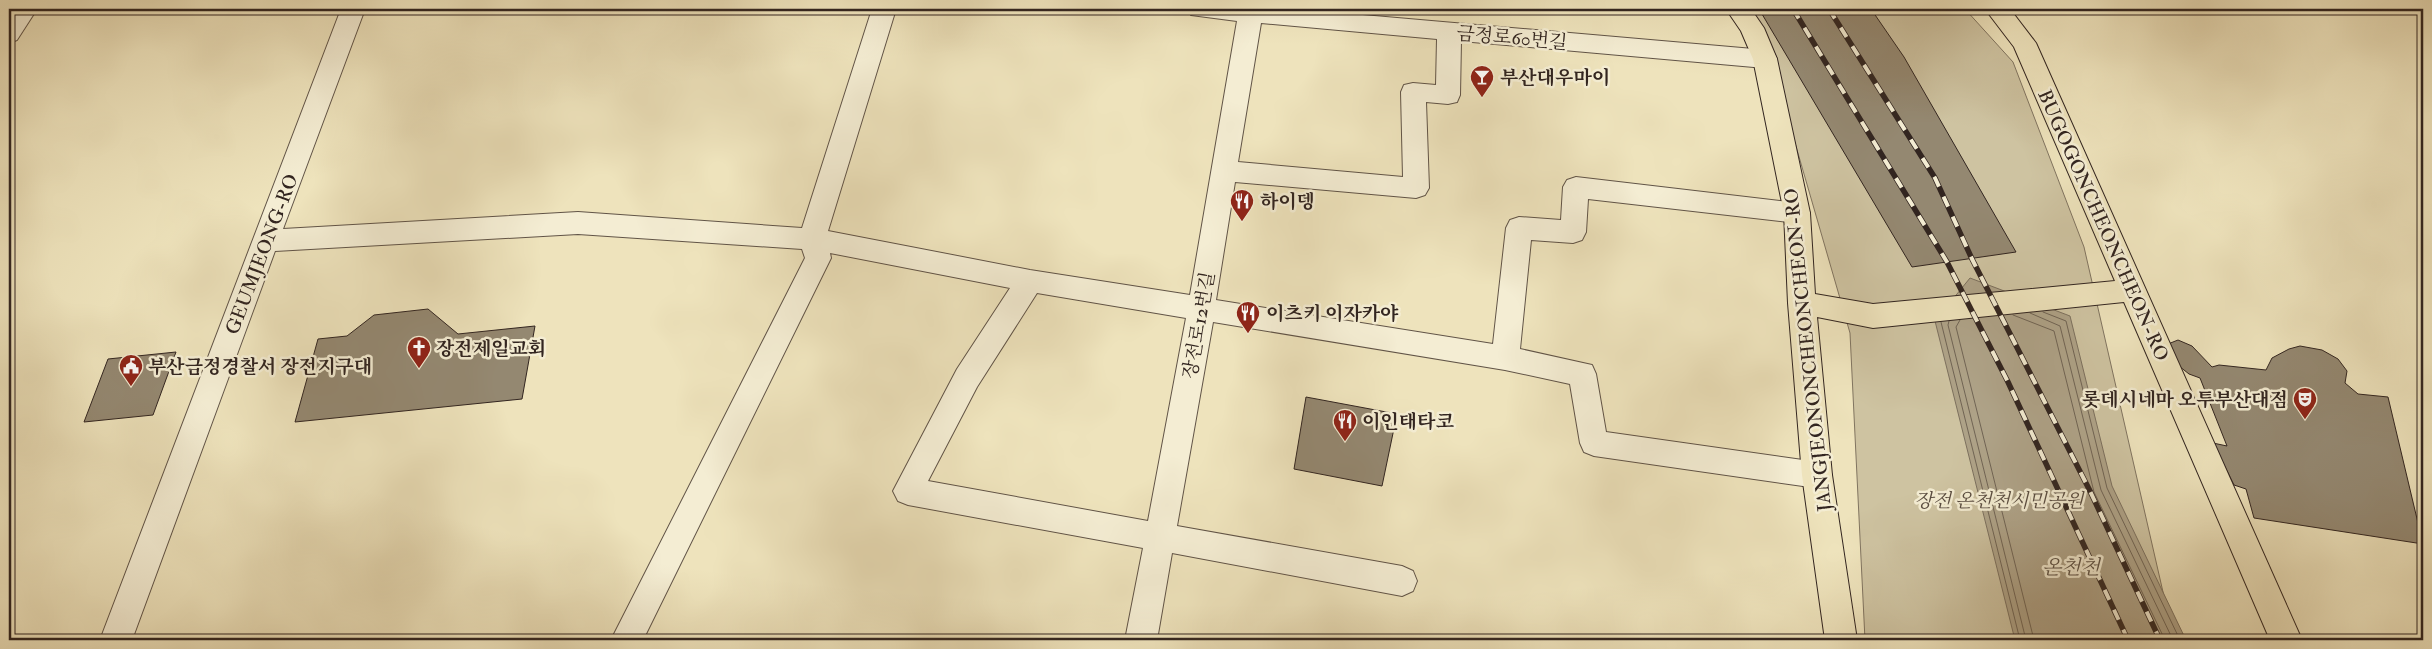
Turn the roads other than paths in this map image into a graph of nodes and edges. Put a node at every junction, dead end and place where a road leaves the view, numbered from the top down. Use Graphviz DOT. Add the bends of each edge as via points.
graph roads {
  1 [pos="25,9"];
  2 [pos="353,9"];
  3 [pos="884,9"];
  4 [pos="1199,9"];
  5 [pos="1738,9"];
  6 [pos="1997,9"];
  7 [pos="1250,11"];
  8 [pos="1449,32"];
  9 [pos="9,34"];
  10 [pos="1765,59"];
  11 [pos="1223,171"];
  12 [pos="1797,213"];
  13 [pos="812,239"];
  14 [pos="266,241"];
  15 [pos="1030,281"];
  16 [pos="2133,290"];
  17 [pos="1802,303"];
  18 [pos="1201,310"];
  19 [pos="1505,358"];
  20 [pos="1817,475"];
  21 [pos="1160,539"];
  22 [pos="1402,581"];
  23 [pos="116,640"];
  24 [pos="627,640"];
  25 [pos="1141,640"];
  26 [pos="1841,640"];
  27 [pos="2286,640"];
  1 -- 9 [label="street"];
  2 -- 14 [label="street, GEUMJEONG-RO"];
  3 -- 13 [label="street"];
  4 -- 7 [label="street, 금정로60번길"];
  5 -- 10 [label="main road, JANGJEONONCHEONCHEON-RO" via="1752,28"];
  6 -- 16 [label="main road, BUGOGONCHEONCHEON-RO" via="2024,43"];
  7 -- 8 [label="street, 금정로60번길"];
  7 -- 11 [label="street, 장전로12번길"];
  8 -- 10 [label="street, 금정로60번길"];
  8 -- 11 [label="street" via="1448,95 1413,92 1416,188"];
  10 -- 12 [label="main road, JANGJEONONCHEONCHEON-RO"];
  11 -- 18 [label="street, 장전로12번길"];
  12 -- 17 [label="main road, JANGJEONONCHEONCHEON-RO"];
  12 -- 19 [label="street" via="1576,187 1572,232 1519,228"];
  13 -- 14 [label="street" via="578,223"];
  13 -- 15 [label="street"];
  13 -- 24 [label="street" via="818,258"];
  14 -- 23 [label="street, GEUMJEONG-RO"];
  15 -- 18 [label="street"];
  15 -- 21 [label="street" via="967,378 908,491"];
  16 -- 17 [label="main road" via="1873,316"];
  16 -- 27 [label="main road, BUGOGONCHEONCHEON-RO"];
  17 -- 20 [label="main road, JANGJEONONCHEONCHEON-RO"];
  18 -- 19 [label="street"];
  18 -- 21 [label="street, 장전로12번길"];
  19 -- 20 [label="street" via="1582,374 1594,443"];
  20 -- 26 [label="main road, JANGJEONONCHEONCHEON-RO"];
  21 -- 22 [label="street"];
  21 -- 25 [label="street, 장전로12번길"];
}
